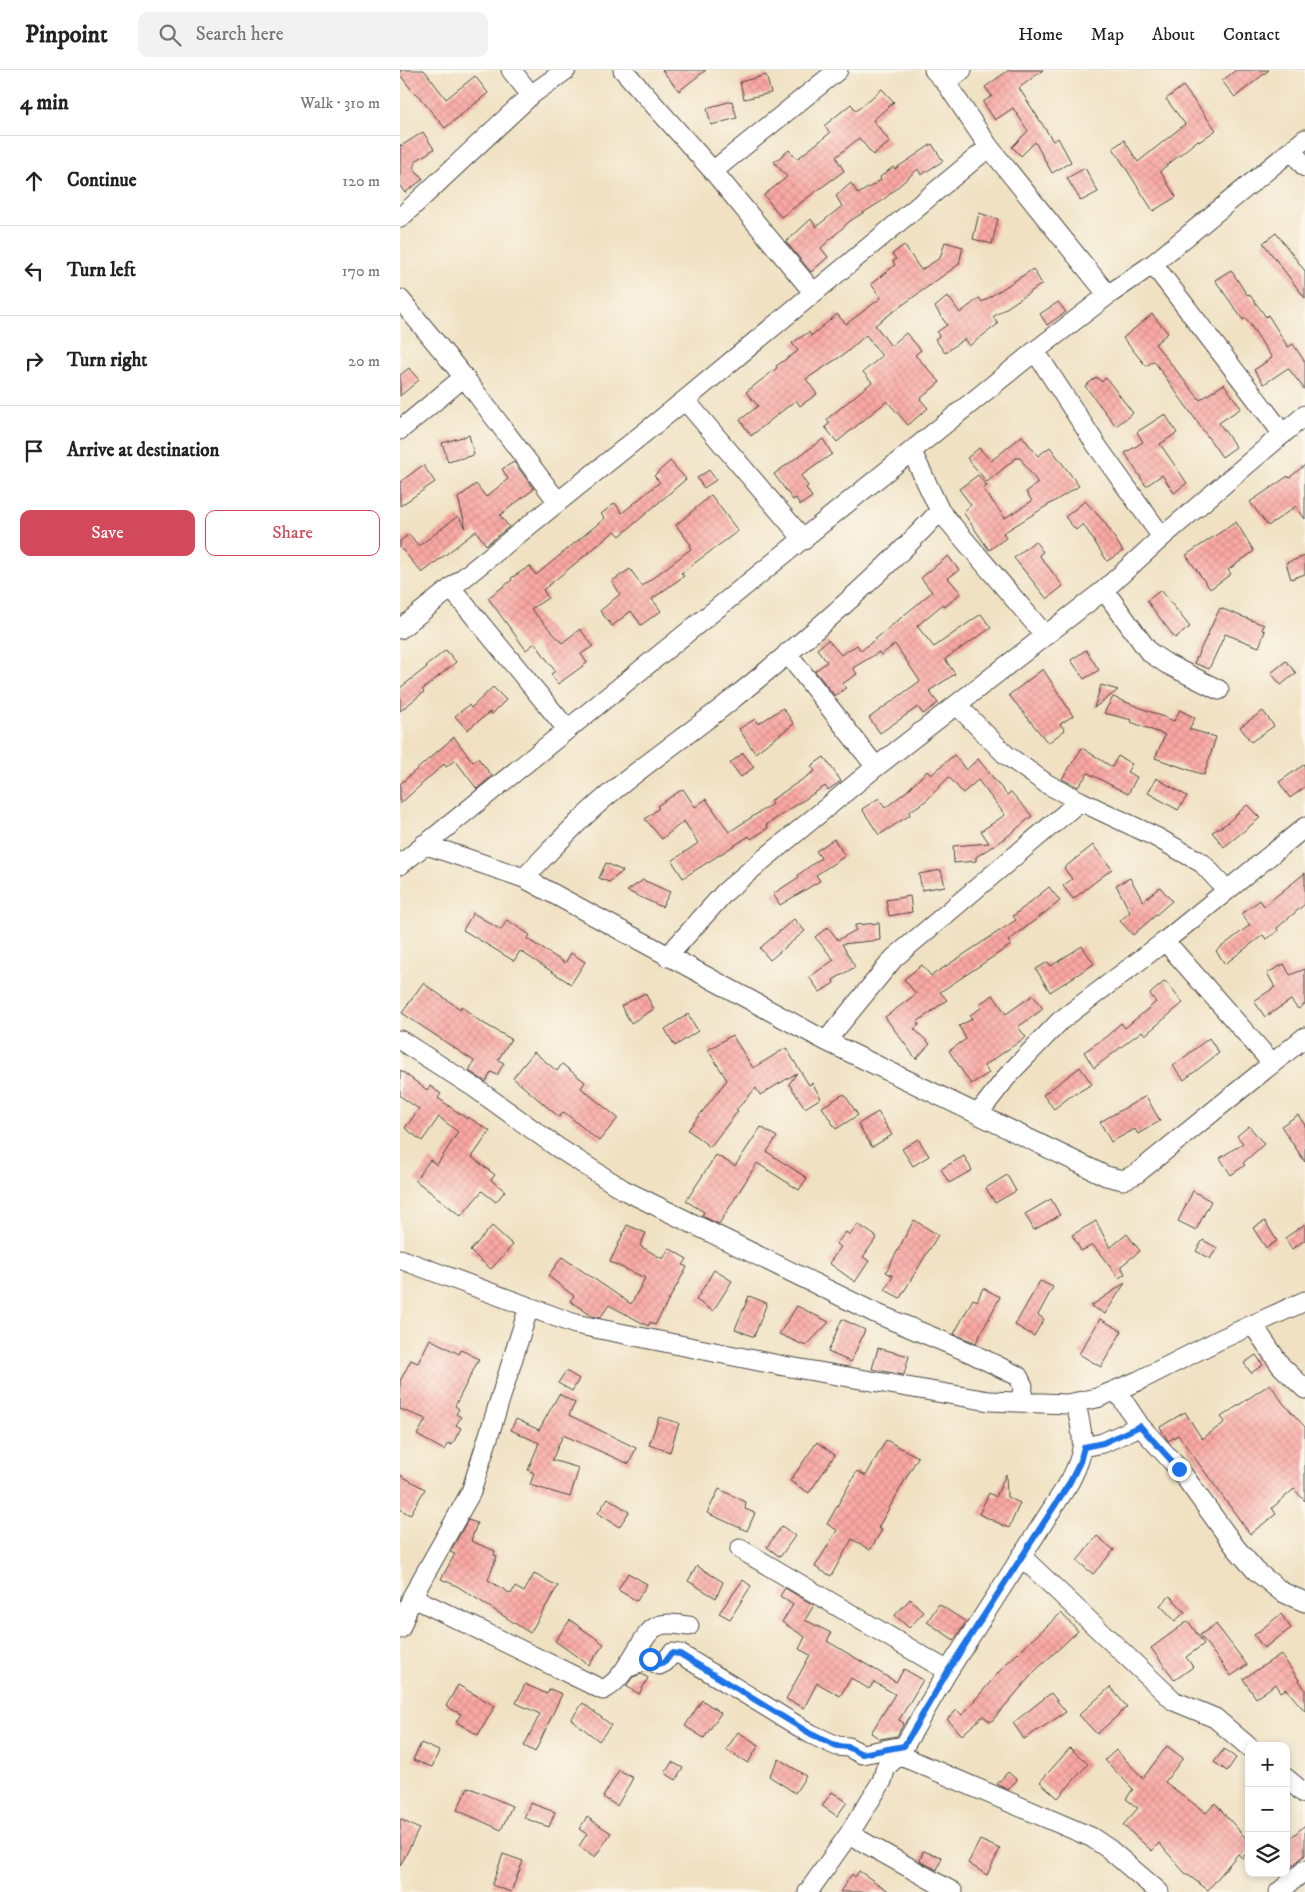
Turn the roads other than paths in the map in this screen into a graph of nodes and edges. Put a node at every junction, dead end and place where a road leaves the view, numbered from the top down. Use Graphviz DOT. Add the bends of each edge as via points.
graph roads {
  1 [pos="511,70"];
  2 [pos="566,70"];
  3 [pos="622,70"];
  4 [pos="838,70"];
  5 [pos="962,70"];
  6 [pos="940,76"];
  7 [pos="531,95"];
  8 [pos="1299,144"];
  9 [pos="989,147"];
  10 [pos="1305,167"];
  11 [pos="713,171"];
  12 [pos="400,218"];
  13 [pos="1153,264"];
  14 [pos="813,292"];
  15 [pos="1108,295"];
  16 [pos="400,299"];
  17 [pos="1035,351"];
  18 [pos="464,378"];
  19 [pos="685,400"];
  20 [pos="1305,415"];
  21 [pos="400,430"];
  22 [pos="1283,434"];
  23 [pos="912,452"];
  24 [pos="558,502"];
  25 [pos="940,511"];
  26 [pos="1162,537"];
  27 [pos="804,540"];
  28 [pos="451,588"];
  29 [pos="1104,590"];
  30 [pos="400,629"];
  31 [pos="1044,634"];
  32 [pos="787,653"];
  33 [pos="1218,690"];
  34 [pos="956,705"];
  35 [pos="568,729"];
  36 [pos="876,767"];
  37 [pos="1080,801"];
  38 [pos="1305,827"];
  39 [pos="424,844"];
  40 [pos="400,864"];
  41 [pos="524,878"];
  42 [pos="1226,889"];
  43 [pos="1165,940"];
  44 [pos="667,957"];
  45 [pos="1305,1037"];
  46 [pos="400,1040"];
  47 [pos="826,1041"];
  48 [pos="1272,1063"];
  49 [pos="978,1114"];
  50 [pos="400,1259"];
  51 [pos="1305,1301"];
  52 [pos="529,1307"];
  53 [pos="1252,1324"];
  54 [pos="1305,1389"];
  55 [pos="1116,1390"];
  56 [pos="1021,1402"];
  57 [pos="1076,1403"];
  58 [pos="1140,1426"];
  59 [pos="1084,1447"];
  60 [pos="740,1549"];
  61 [pos="1021,1556"];
  62 [pos="412,1597"];
  63 [pos="1305,1602"];
  64 [pos="689,1626"];
  65 [pos="400,1629"];
  66 [pos="626,1668"];
  67 [pos="948,1671"];
  68 [pos="1245,1744"];
  69 [pos="902,1750"];
  70 [pos="1290,1781"];
  71 [pos="1305,1794"];
  72 [pos="849,1834"];
  73 [pos="1305,1870"];
  74 [pos="808,1892"];
  75 [pos="953,1892"];
  76 [pos="1159,1892"];
  77 [pos="1279,1892"];
  1 -- 7 [label="street"];
  2 -- 7 [label="street"];
  3 -- 11 [label="street"];
  4 -- 11 [label="street"];
  5 -- 6 [label="street"];
  6 -- 9 [label="street"];
  7 -- 12 [label="street"];
  8 -- 10 [label="street"];
  8 -- 13 [label="street"];
  9 -- 14 [label="street"];
  9 -- 15 [label="street"];
  11 -- 14 [label="street"];
  13 -- 15 [label="street"];
  13 -- 22 [label="street"];
  14 -- 19 [label="street"];
  15 -- 17 [label="street"];
  16 -- 18 [label="street"];
  17 -- 23 [label="street"];
  17 -- 26 [label="street"];
  18 -- 21 [label="street"];
  18 -- 24 [label="street"];
  19 -- 24 [label="street"];
  19 -- 27 [label="street"];
  20 -- 22 [label="street"];
  22 -- 26 [label="street"];
  23 -- 25 [label="street"];
  23 -- 27 [label="street"];
  24 -- 28 [label="street"];
  25 -- 31 [label="street"];
  25 -- 32 [label="street" via="895,559"];
  26 -- 29 [label="street"];
  27 -- 35 [label="street"];
  28 -- 30 [label="street"];
  28 -- 35 [label="street"];
  29 -- 31 [label="street"];
  29 -- 33 [label="street" via="1149,652"];
  31 -- 34 [label="street"];
  32 -- 36 [label="street"];
  32 -- 41 [label="street" via="726,705 607,796"];
  34 -- 36 [label="street"];
  34 -- 37 [label="street" via="1005,754 1047,784"];
  35 -- 39 [label="street"];
  36 -- 44 [label="street" via="725,892"];
  37 -- 42 [label="street" via="1202,863"];
  37 -- 47 [label="street" via="894,958"];
  38 -- 42 [label="street"];
  39 -- 40 [label="street"];
  39 -- 41 [label="street"];
  41 -- 44 [label="street"];
  42 -- 43 [label="street"];
  43 -- 48 [label="street"];
  43 -- 49 [label="street" via="1060,1021 1009,1074"];
  44 -- 47 [label="street"];
  45 -- 48 [label="street"];
  46 -- 56 [label="street" via="624,1190 866,1309 1018,1376 1023,1386"];
  47 -- 49 [label="street"];
  48 -- 49 [label="street" via="1136,1174 1123,1180 1106,1176"];
  50 -- 52 [label="street"];
  51 -- 53 [label="street"];
  52 -- 56 [label="street" via="574,1324 784,1366 989,1401"];
  52 -- 62 [label="street" via="470,1492"];
  53 -- 54 [label="street" via="1281,1366"];
  53 -- 55 [label="street"];
  55 -- 57 [label="street"];
  55 -- 58 [label="street"];
  56 -- 57 [label="street"];
  57 -- 59 [label="street"];
  58 -- 59 [label="street" via="1103,1443"];
  58 -- 63 [label="street" via="1179,1469 1256,1571 1282,1592"];
  59 -- 61 [label="street" via="1070,1482"];
  60 -- 67 [label="street"];
  61 -- 67 [label="street"];
  61 -- 68 [label="street" via="1174,1701 1215,1718"];
  62 -- 65 [label="street"];
  62 -- 66 [label="street" via="603,1690 613,1685"];
  64 -- 66 [label="street" via="657,1626 646,1635"];
  66 -- 69 [label="street" via="650,1659 659,1664 672,1653 680,1654 811,1734 837,1746 862,1754"];
  67 -- 69 [label="street"];
  69 -- 72 [label="street" via="886,1766 882,1781"];
  69 -- 76 [label="street" via="1090,1837"];
  70 -- 71 [label="street"];
  72 -- 74 [label="street"];
  72 -- 75 [label="street"];
  73 -- 77 [label="street"];
}
